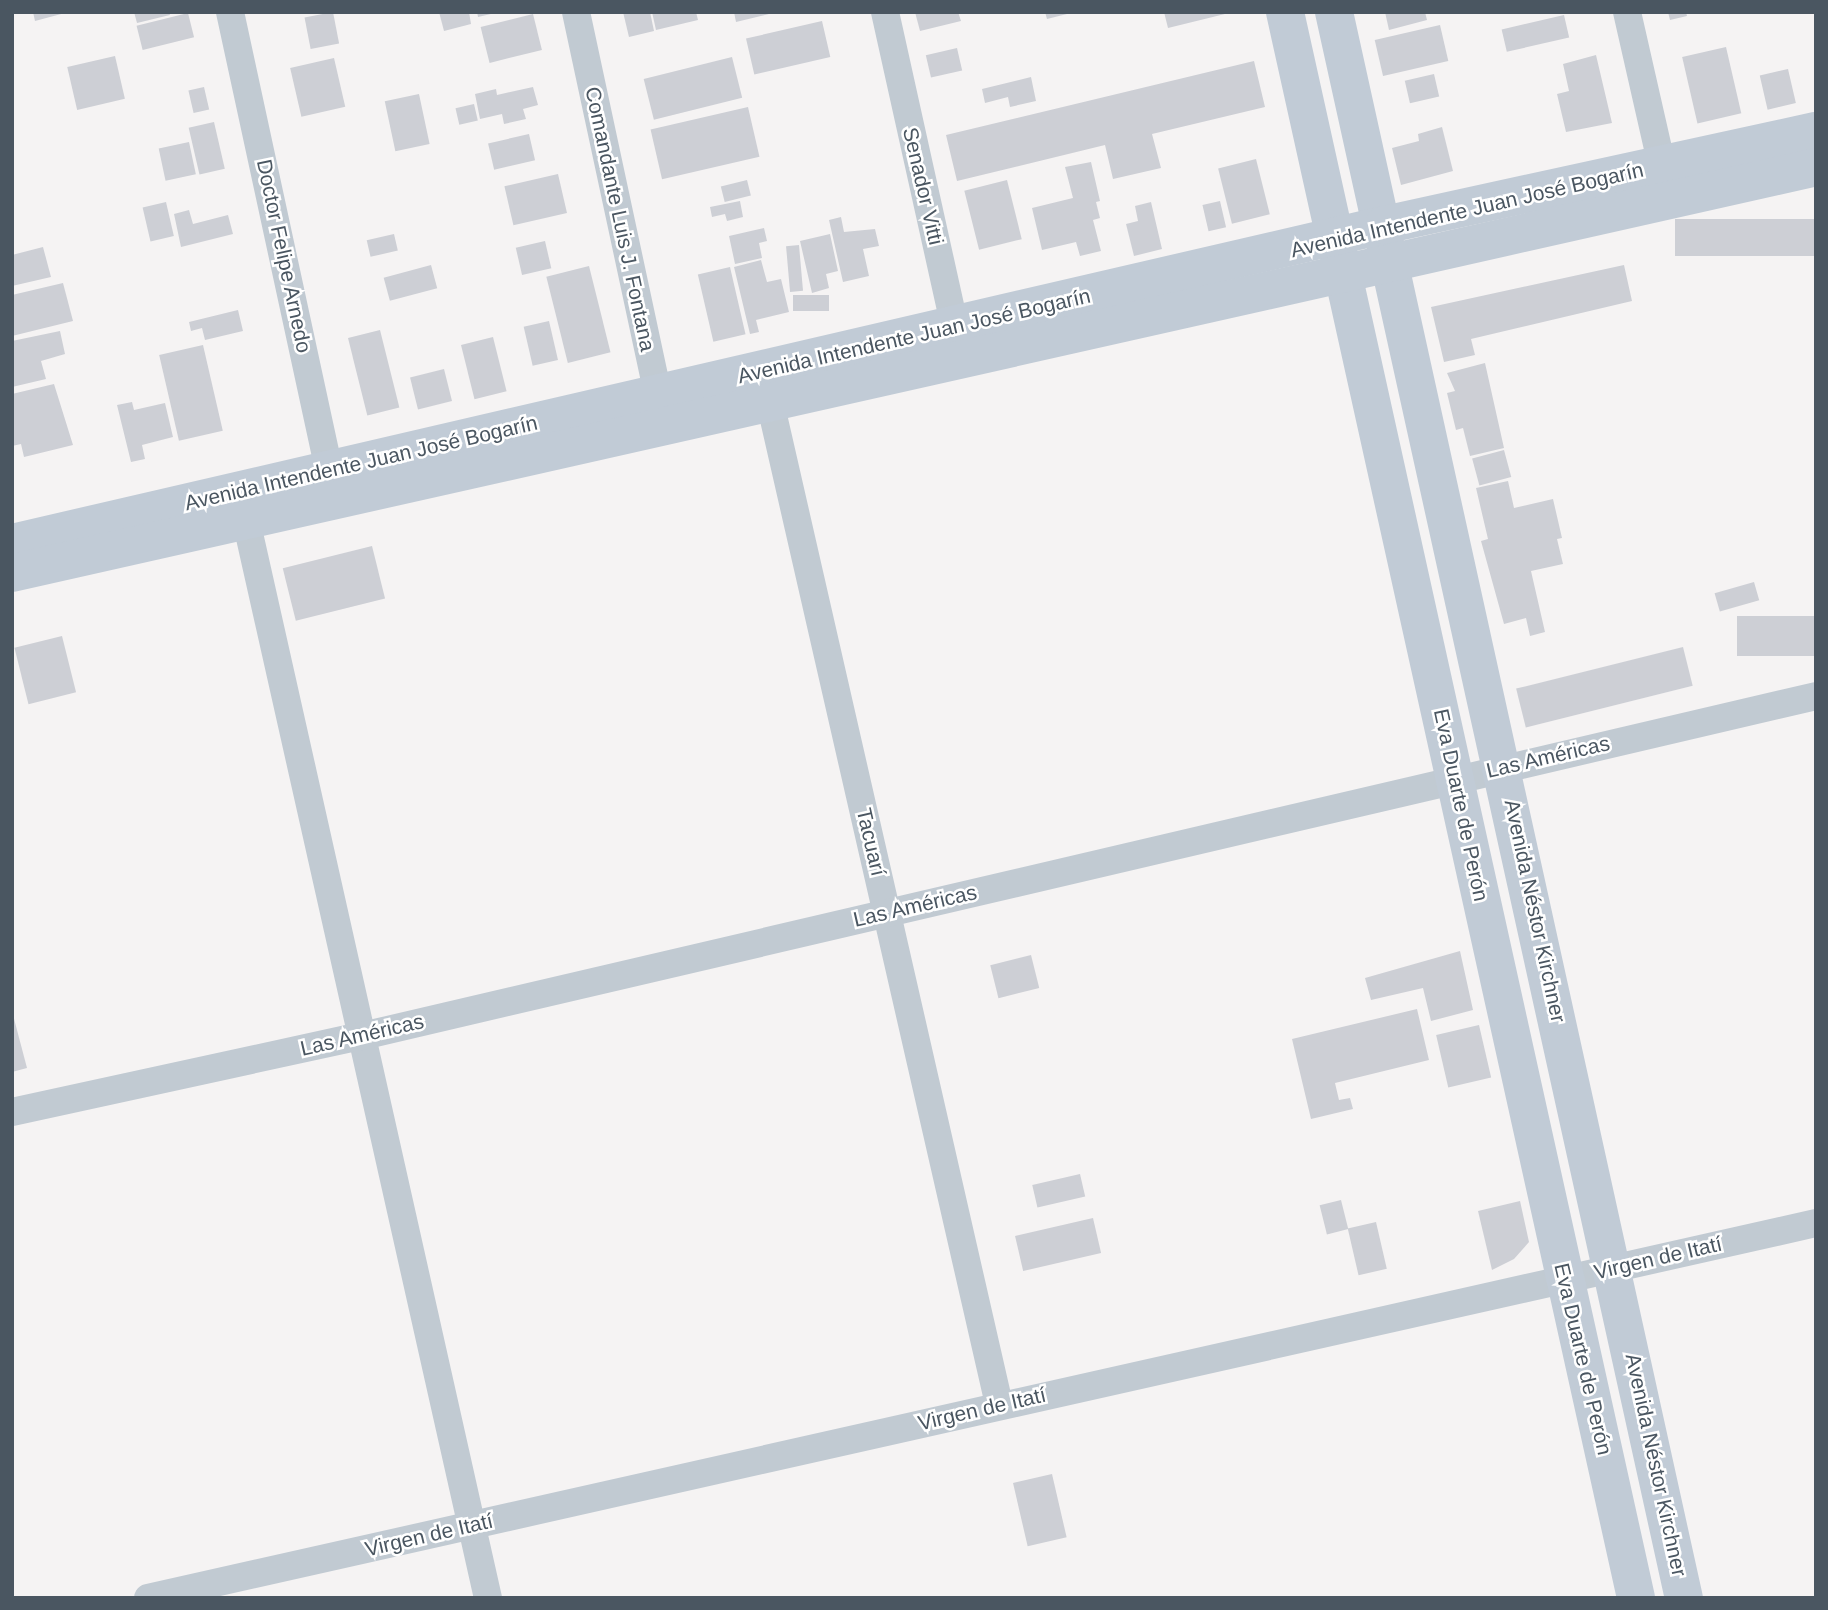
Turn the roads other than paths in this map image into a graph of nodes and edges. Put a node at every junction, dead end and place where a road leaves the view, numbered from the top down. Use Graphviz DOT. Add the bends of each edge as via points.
graph roads {
  1 [pos="230,12"];
  2 [pos="576,12"];
  3 [pos="885,12"];
  4 [pos="1285,12"];
  5 [pos="1334,12"];
  6 [pos="1627,12"];
  7 [pos="1816,131"];
  8 [pos="1816,167"];
  9 [pos="1666,183"];
  10 [pos="1384,225"];
  11 [pos="1339,256"];
  12 [pos="1392,262"];
  13 [pos="959,343"];
  14 [pos="770,402"];
  15 [pos="662,410"];
  16 [pos="333,485"];
  17 [pos="246,520"];
  18 [pos="12,543"];
  19 [pos="12,573"];
  20 [pos="1816,696"];
  21 [pos="1504,768"];
  22 [pos="1455,779"];
  23 [pos="887,913"];
  24 [pos="362,1036"];
  25 [pos="12,1112"];
  26 [pos="1816,1223"];
  27 [pos="1613,1268"];
  28 [pos="1566,1279"];
  29 [pos="999,1404"];
  30 [pos="471,1525"];
  31 [pos="148,1598"];
  32 [pos="488,1598"];
  33 [pos="1636,1598"];
  34 [pos="1684,1598"];
  1 -- 16 [label="street, Doctor Felipe Arnedo"];
  2 -- 15 [label="street, Comandante Luis J. Fontana"];
  3 -- 13 [label="street, Senador Vitti"];
  4 -- 11 [label="street, Eva Duarte de Perón"];
  5 -- 10 [label="street"];
  6 -- 9 [label="street"];
  7 -- 9 [label="street, Avenida Intendente Juan José Bogarín"];
  8 -- 9 [label="street, Avenida Intendente Juan José Bogarín"];
  9 -- 10 [label="street, Avenida Intendente Juan José Bogarín"];
  9 -- 12 [label="street, Avenida Intendente Juan José Bogarín"];
  10 -- 11 [label="street, Avenida Intendente Juan José Bogarín"];
  10 -- 12 [label="street, Avenida Néstor Kirchner"];
  11 -- 12 [label="street, Avenida Intendente Juan José Bogarín"];
  11 -- 13 [label="street, Avenida Intendente Juan José Bogarín"];
  11 -- 22 [label="street, Eva Duarte de Perón"];
  12 -- 21 [label="street, Avenida Néstor Kirchner"];
  13 -- 14 [label="street, Avenida Intendente Juan José Bogarín"];
  13 -- 15 [label="street, Avenida Intendente Juan José Bogarín"];
  14 -- 15 [label="street, Avenida Intendente Juan José Bogarín"];
  14 -- 23 [label="street, Tacuarí"];
  15 -- 16 [label="street, Avenida Intendente Juan José Bogarín"];
  16 -- 17 [label="street, Avenida Intendente Juan José Bogarín"];
  16 -- 18 [label="street, Avenida Intendente Juan José Bogarín"];
  17 -- 19 [label="street, Avenida Intendente Juan José Bogarín"];
  17 -- 24 [label="street"];
  20 -- 21 [label="street, Las Américas"];
  21 -- 22 [label="street, Las Américas"];
  21 -- 27 [label="street, Avenida Néstor Kirchner"];
  22 -- 23 [label="street, Las Américas"];
  22 -- 28 [label="street, Eva Duarte de Perón"];
  23 -- 24 [label="street, Las Américas"];
  23 -- 29 [label="street, Tacuarí"];
  24 -- 25 [label="street, Las Américas"];
  24 -- 30 [label="street"];
  26 -- 27 [label="street, Virgen de Itatí"];
  27 -- 28 [label="street, Virgen de Itatí"];
  27 -- 34 [label="street, Avenida Néstor Kirchner"];
  28 -- 29 [label="street, Virgen de Itatí"];
  28 -- 33 [label="street, Eva Duarte de Perón"];
  29 -- 30 [label="street, Virgen de Itatí"];
  30 -- 31 [label="street, Virgen de Itatí"];
  30 -- 32 [label="street"];
}
